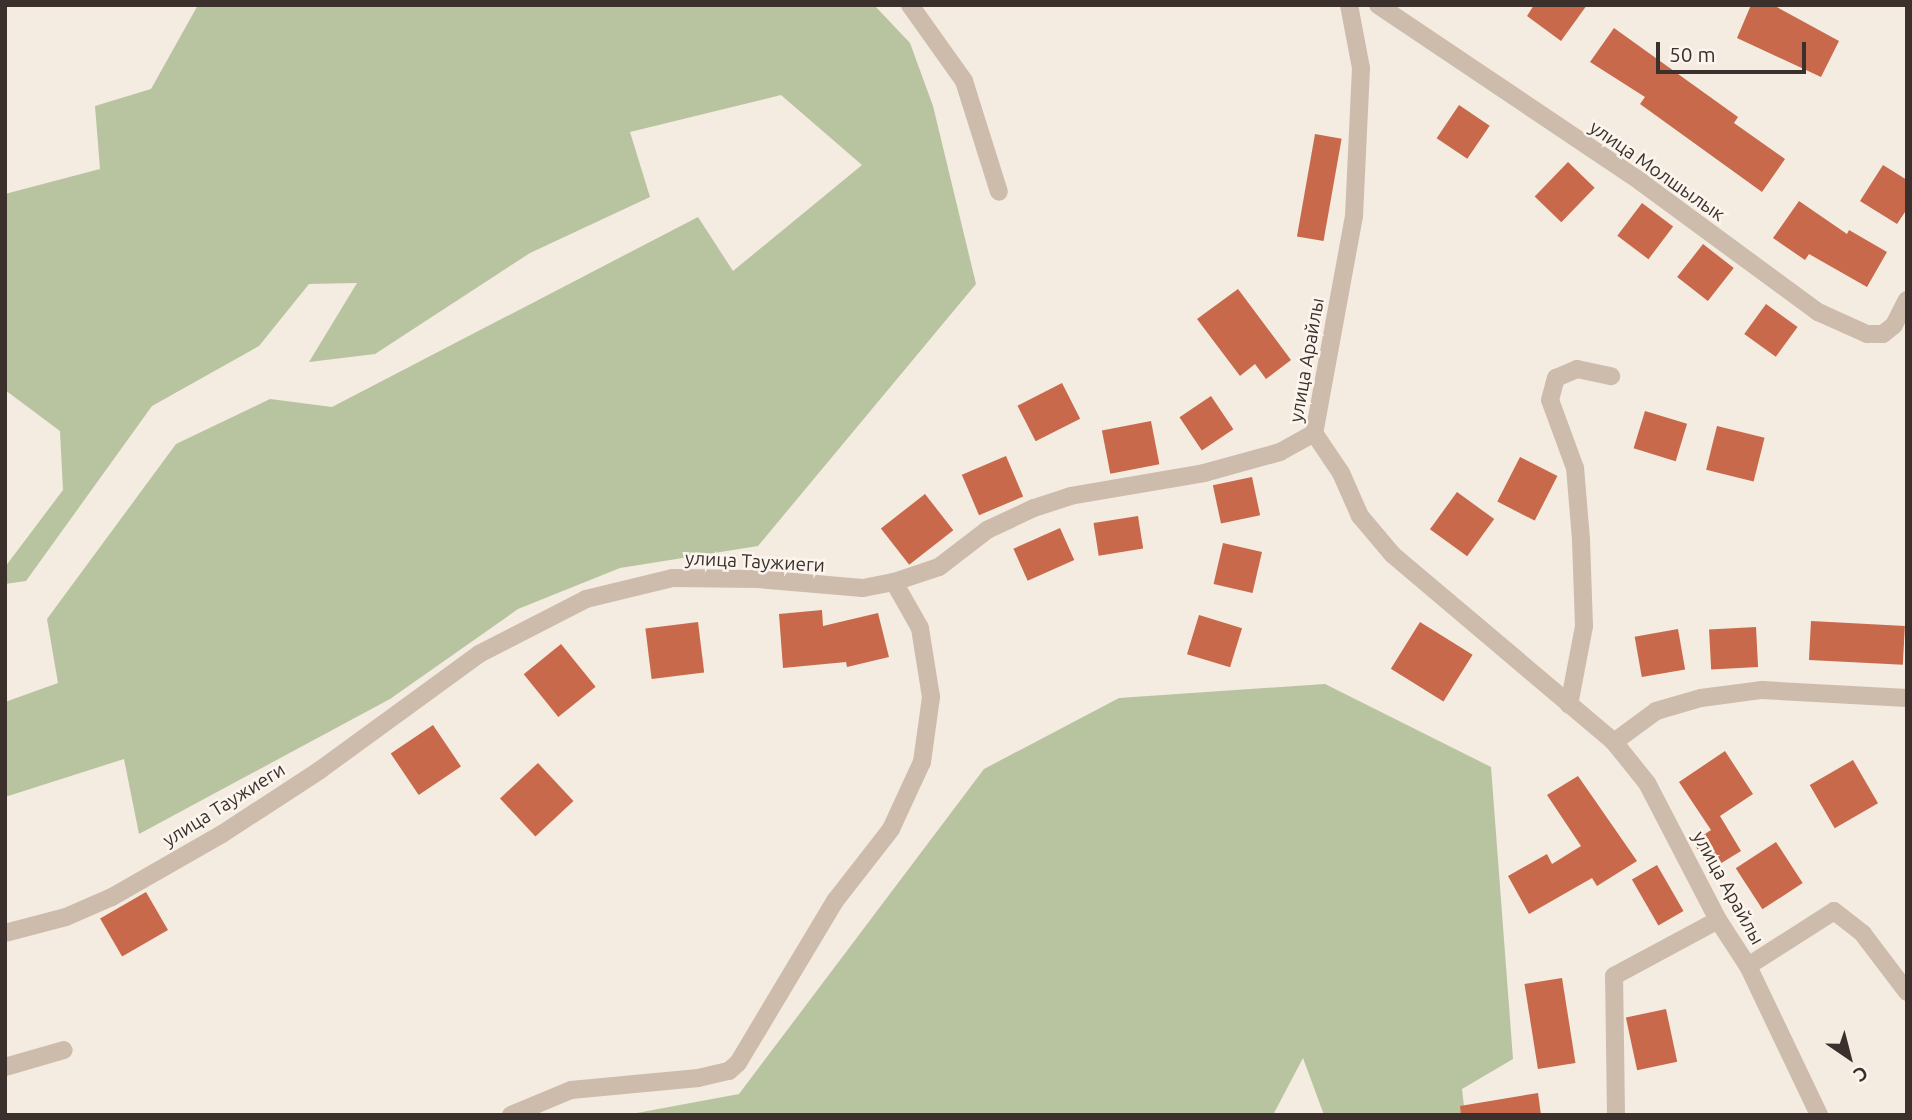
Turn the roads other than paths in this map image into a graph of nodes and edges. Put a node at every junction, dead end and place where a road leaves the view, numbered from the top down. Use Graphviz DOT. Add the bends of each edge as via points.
graph roads {
  1 [pos="910,5"];
  2 [pos="1349,5"];
  3 [pos="1378,5"];
  4 [pos="999,192"];
  5 [pos="1907,300"];
  6 [pos="1611,376"];
  7 [pos="1314,433"];
  8 [pos="894,582"];
  9 [pos="1907,698"];
  10 [pos="1569,705"];
  11 [pos="1614,742"];
  12 [pos="1717,920"];
  13 [pos="5,933"];
  14 [pos="1748,966"];
  15 [pos="1907,992"];
  16 [pos="64,1051"];
  17 [pos="5,1068"];
  18 [pos="511,1115"];
  19 [pos="1616,1115"];
  20 [pos="1819,1115"];
  1 -- 4 [label="street" via="964,81"];
  2 -- 7 [label="street, улица Арайлы" via="1361,68 1354,216"];
  3 -- 5 [label="street, улица Молшылык" via="1641,182 1818,312 1867,334 1883,334 1895,325"];
  6 -- 10 [label="street" via="1577,369 1556,378 1550,400 1576,468 1581,539 1584,626"];
  7 -- 8 [label="street, улица Таужиеги" via="1280,452 1204,473 1070,496 1034,508 987,530 939,567"];
  7 -- 10 [label="street, улица Арайлы" via="1341,473 1360,516 1394,555"];
  8 -- 13 [label="street, улица Таужиеги" via="839,588 758,579 673,578 586,598 478,654 320,770 222,834 111,897 66,917"];
  8 -- 18 [label="street" via="920,628 932,697 922,762 891,829 835,901 738,1063 698,1078 571,1090"];
  9 -- 11 [label="street" via="1762,690 1701,698 1656,711"];
  10 -- 11 [label="street, улица Арайлы"];
  11 -- 12 [label="street, улица Арайлы" via="1647,783"];
  12 -- 14 [label="street, улица Арайлы"];
  12 -- 19 [label="street" via="1614,976"];
  14 -- 15 [label="street" via="1834,911 1863,934"];
  14 -- 20 [label="street, улица Арайлы"];
  16 -- 17 [label="street"];
}
